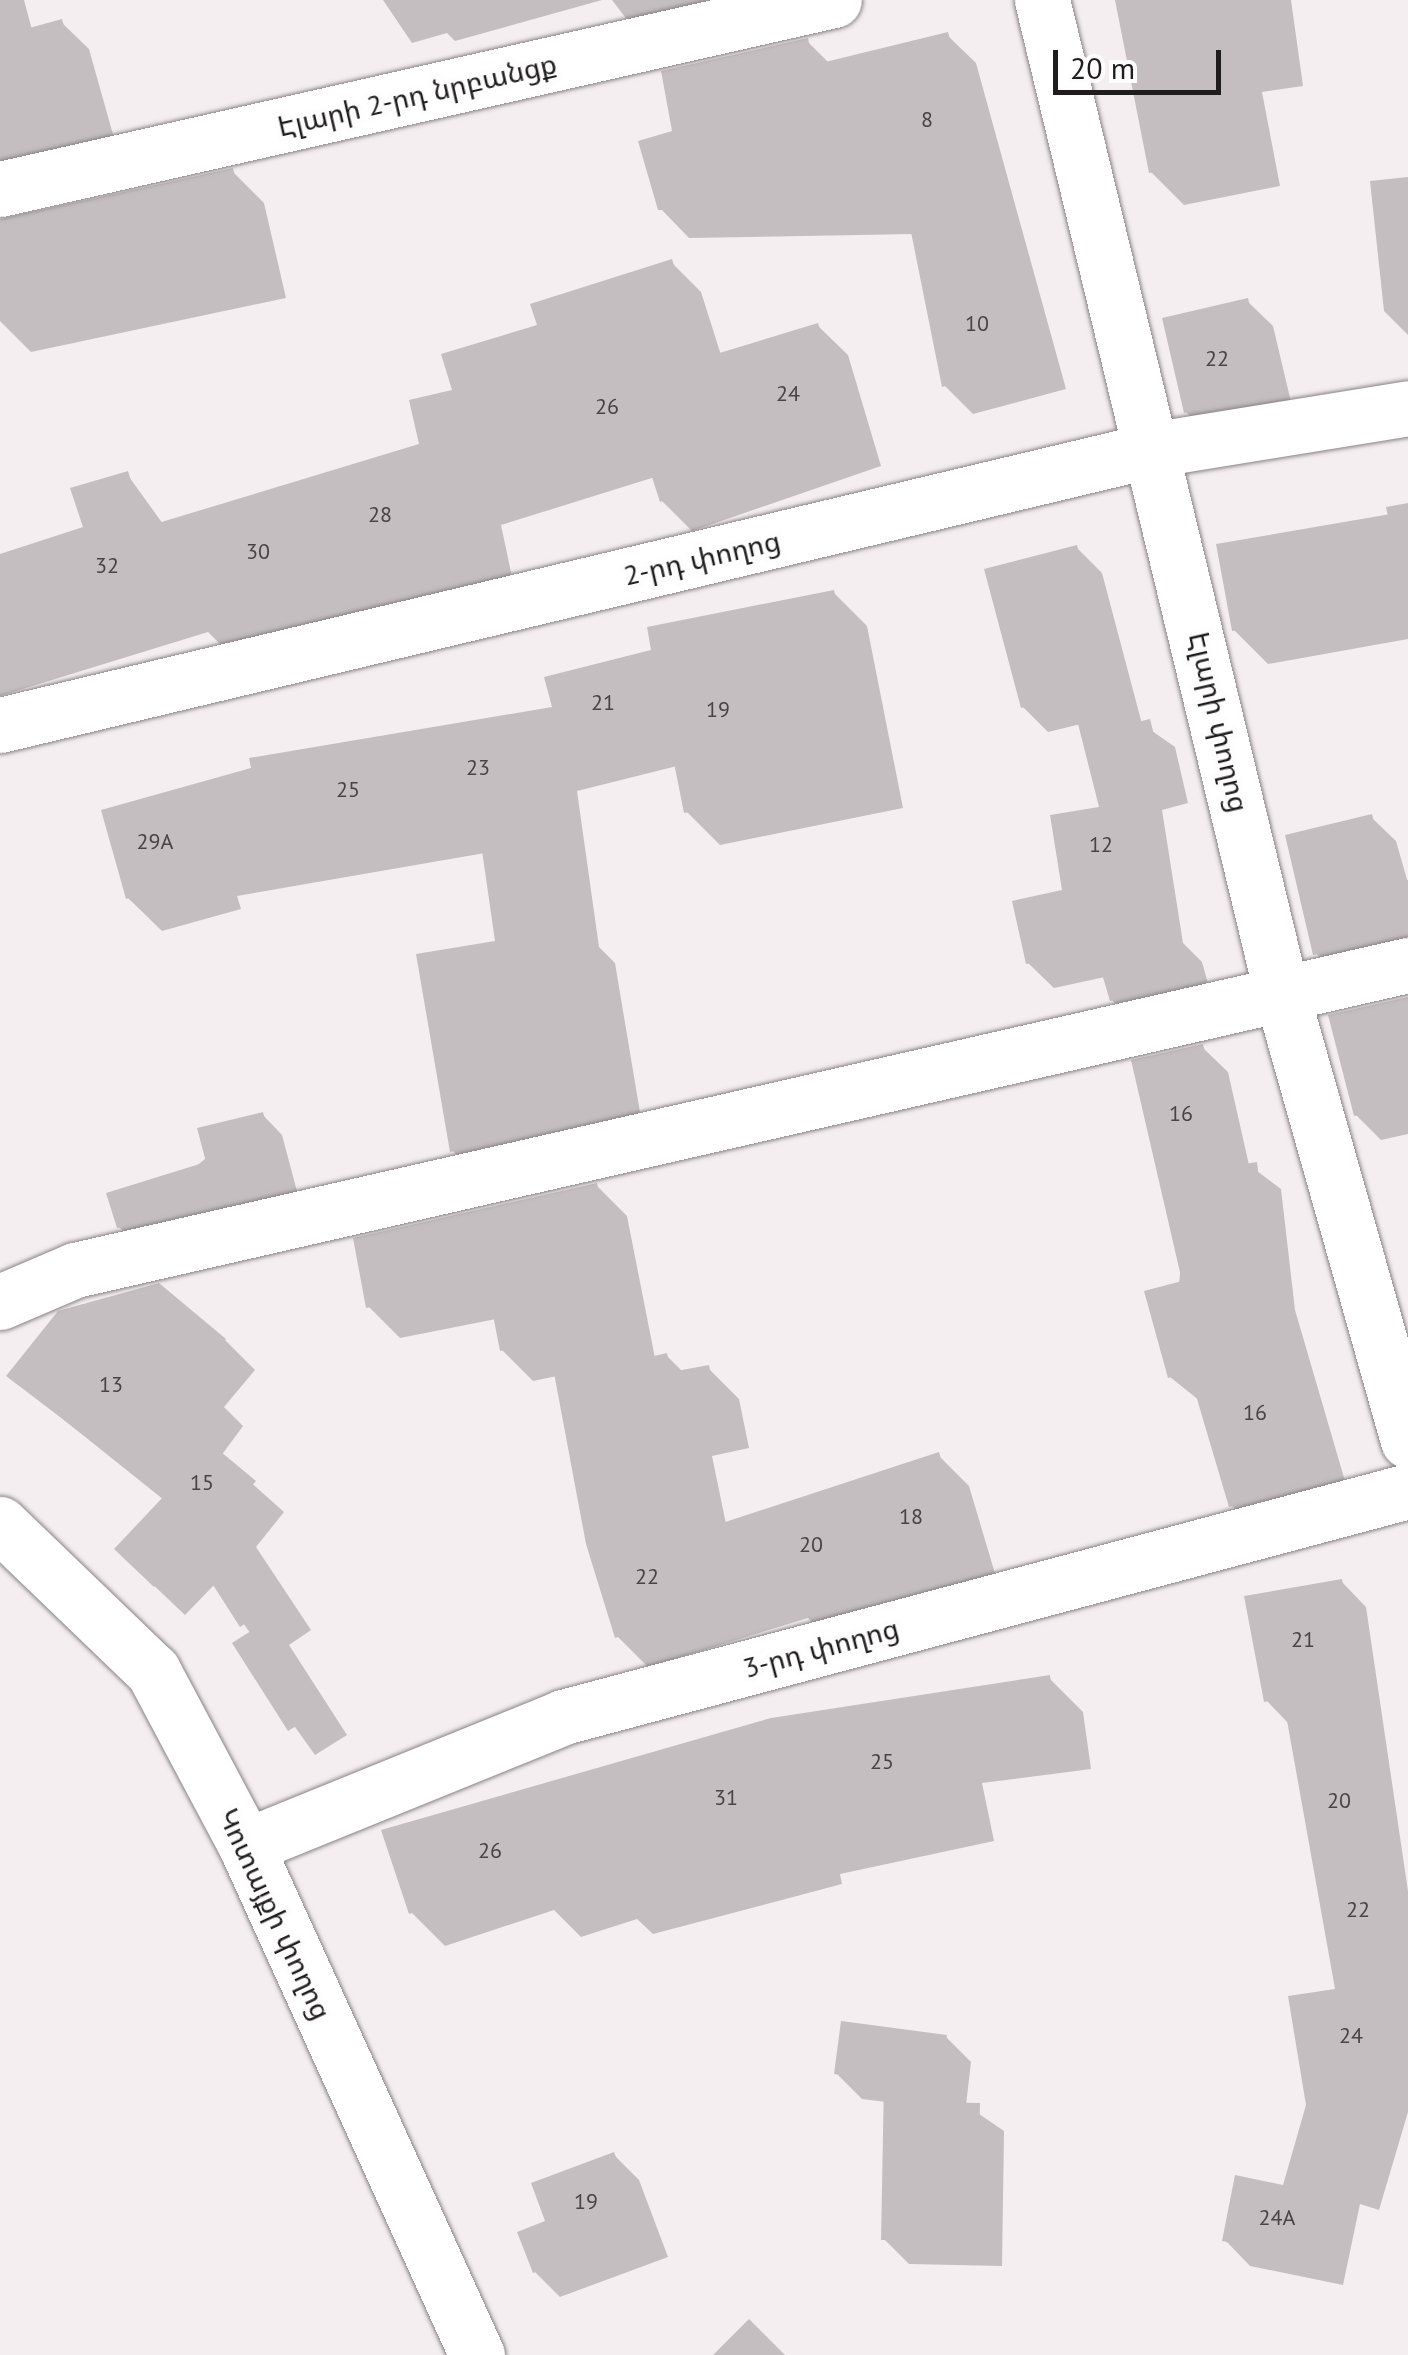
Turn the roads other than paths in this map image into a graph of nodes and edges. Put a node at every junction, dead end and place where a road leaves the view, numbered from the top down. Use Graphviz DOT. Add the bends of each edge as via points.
graph roads {
  1 [pos="834,0"];
  2 [pos="1042,0"];
  3 [pos="0,189"];
  4 [pos="1408,408"];
  5 [pos="1156,449"];
  6 [pos="0,725"];
  7 [pos="1408,964"];
  8 [pos="1282,1000"];
  9 [pos="0,1302"];
  10 [pos="1408,1442"];
  11 [pos="1408,1491"];
  12 [pos="0,1524"];
  13 [pos="246,1846"];
  14 [pos="477,2355"];
  1 -- 3 [label="street, Էլարի 2-րդ նրբանցք"];
  2 -- 5 [label="street, Էլարի փողոց"];
  4 -- 5 [label="street, 2-րդ փողոց"];
  5 -- 6 [label="street, 2-րդ փողոց"];
  5 -- 8 [label="street, Էլարի փողոց"];
  7 -- 8 [label="street"];
  8 -- 9 [label="street" via="76,1270"];
  8 -- 10 [label="street, Էլարի փողոց"];
  11 -- 13 [label="street, 3-րդ փողոց" via="563,1717"];
  12 -- 13 [label="street, Կոտայքի փողոց" via="153,1671"];
  13 -- 14 [label="street, Կոտայքի փողոց"];
}
